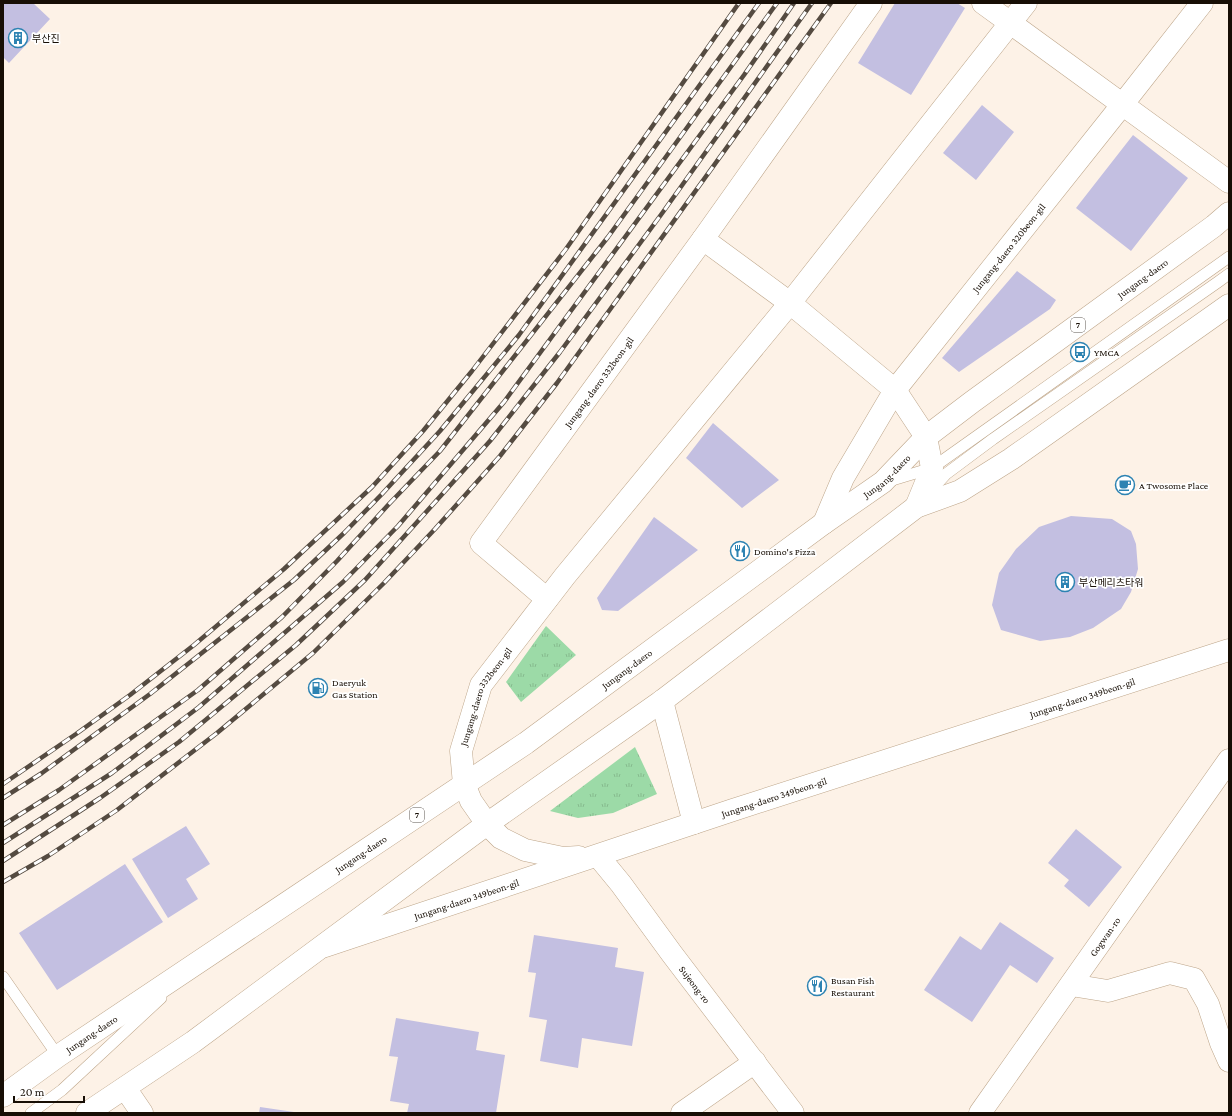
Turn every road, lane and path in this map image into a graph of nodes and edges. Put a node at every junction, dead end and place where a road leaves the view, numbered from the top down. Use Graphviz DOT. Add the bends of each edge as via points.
graph roads {
  1 [pos="871,3"];
  2 [pos="983,3"];
  3 [pos="1026,3"];
  4 [pos="1202,3"];
  5 [pos="1010,23"];
  6 [pos="1122,105"];
  7 [pos="1229,182"];
  8 [pos="1229,213"];
  9 [pos="703,238"];
  10 [pos="1229,257"];
  11 [pos="1229,274"];
  12 [pos="790,303"];
  13 [pos="1229,306"];
  14 [pos="895,390"];
  15 [pos="926,437"];
  16 [pos="932,468"];
  17 [pos="883,482"];
  18 [pos="916,507"];
  19 [pos="824,523"];
  20 [pos="547,599"];
  21 [pos="1229,650"];
  22 [pos="662,701"];
  23 [pos="1229,760"];
  24 [pos="464,784"];
  25 [pos="694,823"];
  26 [pos="487,824"];
  27 [pos="598,856"];
  28 [pos="319,948"];
  29 [pos="199,962"];
  30 [pos="3,977"];
  31 [pos="1071,985"];
  32 [pos="58,1056"];
  33 [pos="1229,1061"];
  34 [pos="755,1062"];
  35 [pos="125,1088"];
  36 [pos="3,1096"];
  37 [pos="31,1113"];
  38 [pos="87,1113"];
  39 [pos="142,1113"];
  40 [pos="682,1113"];
  41 [pos="793,1113"];
  42 [pos="980,1113"];
  1 -- 9 [label="street"];
  2 -- 5 [label="street"];
  3 -- 5 [label="street"];
  4 -- 6 [label="street, Jungang-daero 320beon-gil"];
  5 -- 6 [label="street"];
  5 -- 12 [label="street"];
  6 -- 7 [label="street"];
  6 -- 14 [label="street, Jungang-daero 320beon-gil"];
  8 -- 15 [label="street, Jungang-daero / 7"];
  9 -- 12 [label="street"];
  9 -- 20 [label="street, Jungang-daero 332beon-gil" via="481,543"];
  10 -- 16 [label="lane"];
  11 -- 18 [label="lane" via="946,474"];
  12 -- 14 [label="street"];
  12 -- 20 [label="street, Jungang-daero 332beon-gil"];
  13 -- 18 [label="street" via="1011,459 960,491"];
  14 -- 15 [label="street"];
  14 -- 19 [label="street, Jungang-daero 320beon-gil" via="843,478"];
  15 -- 16 [label="street"];
  15 -- 17 [label="street, Jungang-daero / 7"];
  16 -- 17 [label="lane"];
  16 -- 18 [label="street"];
  17 -- 19 [label="street, Jungang-daero / 7"];
  18 -- 22 [label="street"];
  19 -- 24 [label="street, Jungang-daero / 7" via="526,743"];
  20 -- 24 [label="street, Jungang-daero 332beon-gil" via="481,685 461,750"];
  21 -- 25 [label="street, Jungang-daero 349beon-gil"];
  22 -- 25 [label="street"];
  22 -- 26 [label="street"];
  23 -- 31 [label="street, Gogwan-ro"];
  24 -- 26 [label="street, Jungang-daero 332beon-gil"];
  24 -- 29 [label="street, Jungang-daero / 7"];
  25 -- 27 [label="street, Jungang-daero 349beon-gil"];
  26 -- 27 [label="street, Jungang-daero 332beon-gil" via="501,838 524,850 563,858"];
  26 -- 28 [label="street"];
  27 -- 28 [label="street, Jungang-daero 349beon-gil"];
  27 -- 34 [label="street, Sujeong-ro"];
  28 -- 35 [label="street"];
  29 -- 32 [label="street, Jungang-daero / 7"];
  29 -- 37 [label="lane" via="62,1090"];
  30 -- 32 [label="lane"];
  31 -- 33 [label="street" via="1108,991 1170,973 1194,978 1208,1004 1220,1043"];
  31 -- 42 [label="street, Gogwan-ro"];
  32 -- 36 [label="street, Jungang-daero / 7"];
  34 -- 40 [label="street"];
  34 -- 41 [label="street, Sujeong-ro"];
  35 -- 38 [label="street"];
  35 -- 39 [label="street"];
}
